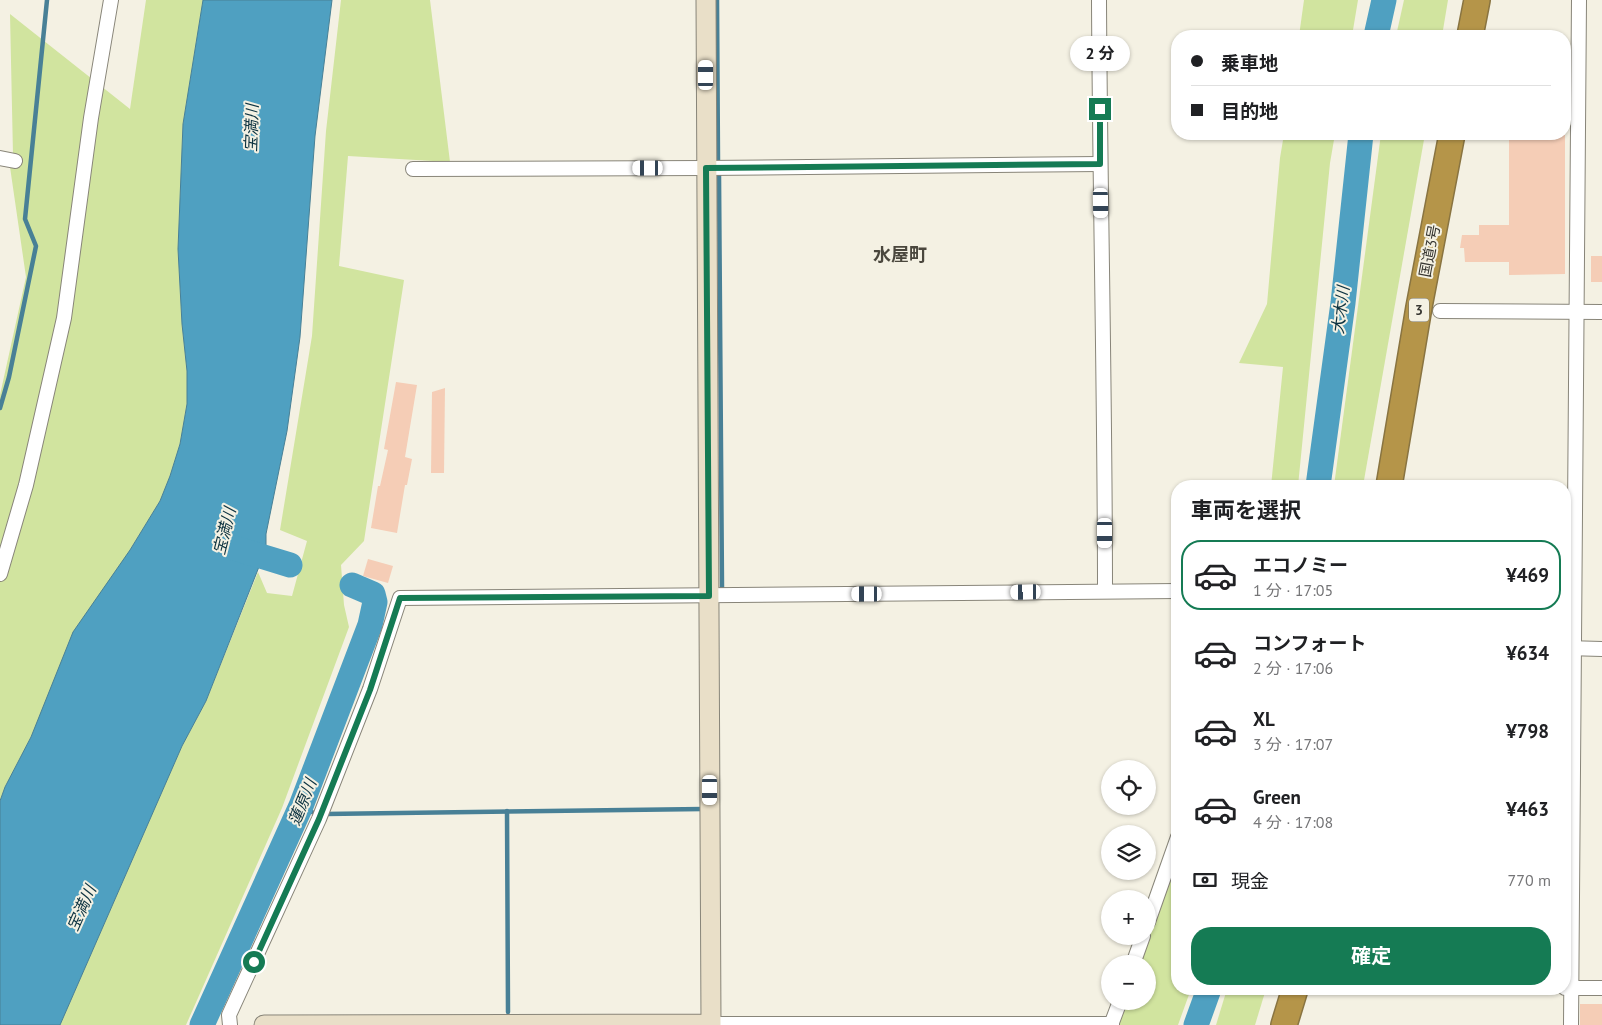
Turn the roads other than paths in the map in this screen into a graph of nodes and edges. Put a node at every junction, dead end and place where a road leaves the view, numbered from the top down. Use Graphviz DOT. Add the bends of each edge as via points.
graph roads {
  1 [pos="111,0"];
  2 [pos="706,0"];
  3 [pos="1099,0"];
  4 [pos="1477,0"];
  5 [pos="1579,0"];
  6 [pos="1471,30"];
  7 [pos="1451,140"];
  8 [pos="0,158"];
  9 [pos="15,161"];
  10 [pos="1100,164"];
  11 [pos="706,168"];
  12 [pos="413,169"];
  13 [pos="1440,311"];
  14 [pos="1576,312"];
  15 [pos="1602,312"];
  16 [pos="1390,480"];
  17 [pos="1571,552"];
  18 [pos="0,574"];
  19 [pos="1105,591"];
  20 [pos="1171,591"];
  21 [pos="709,596"];
  22 [pos="1571,648"];
  23 [pos="1602,649"];
  24 [pos="1171,857"];
  25 [pos="1156,899"];
  26 [pos="1571,988"];
  27 [pos="1602,988"];
  28 [pos="1293,995"];
  29 [pos="1569,995"];
  30 [pos="1117,1010"];
  31 [pos="711,1024"];
  32 [pos="1112,1024"];
  33 [pos="230,1025"];
  34 [pos="264,1025"];
  35 [pos="515,1025"];
  36 [pos="1284,1025"];
  37 [pos="1571,1025"];
  1 -- 18 [label="street" via="91,118 64,318 26,485"];
  2 -- 11 [label="street"];
  3 -- 10 [label="street"];
  4 -- 6 [label="highway"];
  5 -- 14 [label="street"];
  7 -- 16 [label="highway, 国道3号 / 3"];
  8 -- 9 [label="street"];
  10 -- 11 [label="street"];
  10 -- 19 [label="street"];
  11 -- 12 [label="street"];
  11 -- 21 [label="street"];
  13 -- 14 [label="street"];
  14 -- 15 [label="street"];
  14 -- 17 [label="street"];
  19 -- 20 [label="street"];
  19 -- 21 [label="street"];
  21 -- 31 [label="street"];
  21 -- 33 [label="street" via="400,598 370,690 319,819 229,1015"];
  22 -- 23 [label="street"];
  24 -- 25 [label="street"];
  26 -- 27 [label="street"];
  28 -- 36 [label="highway"];
  29 -- 37 [label="street"];
  30 -- 32 [label="street"];
  31 -- 32 [label="street"];
  31 -- 35 [label="street"];
  34 -- 35 [label="street"];
}
